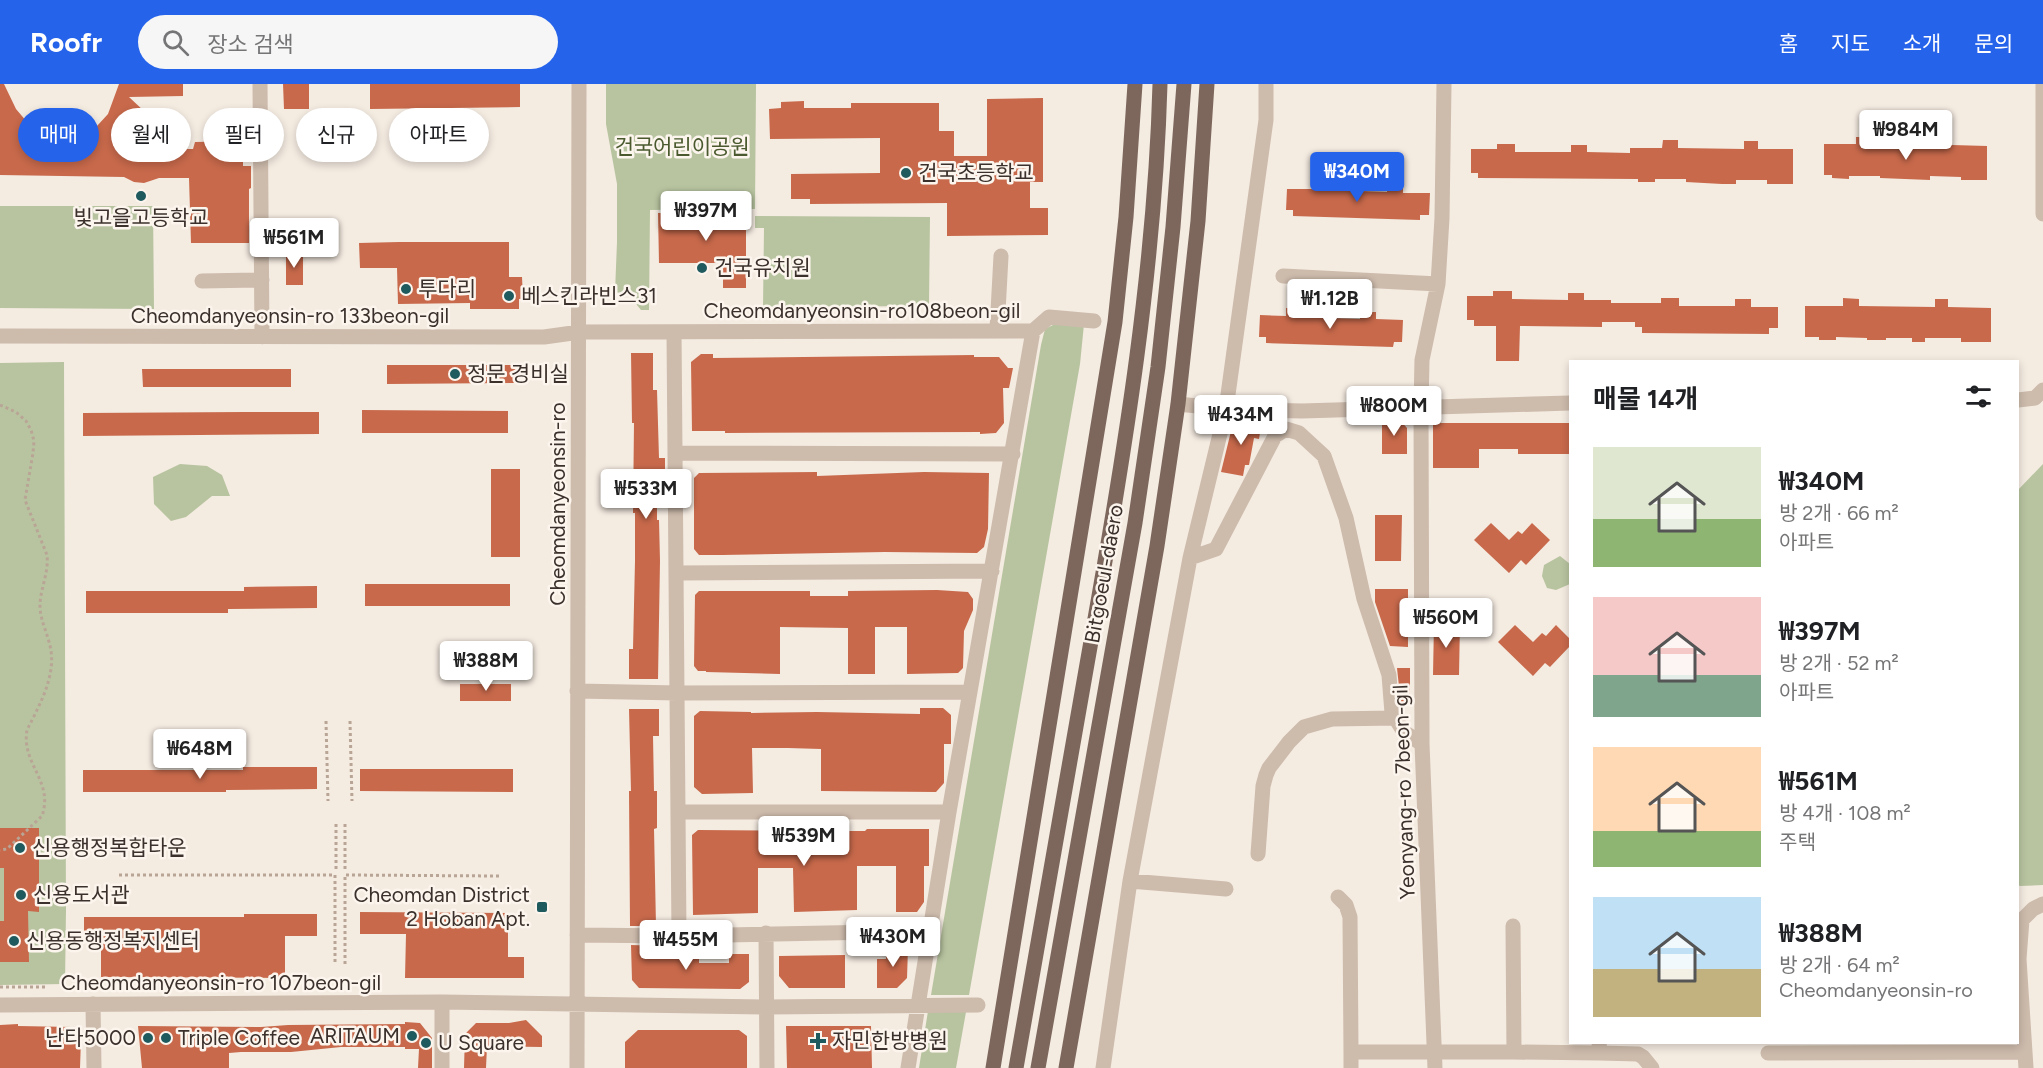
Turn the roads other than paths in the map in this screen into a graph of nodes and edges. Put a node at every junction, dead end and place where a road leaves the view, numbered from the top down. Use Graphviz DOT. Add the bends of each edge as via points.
graph roads {
  1 [pos="260,84"];
  2 [pos="579,84"];
  3 [pos="1135,84"];
  4 [pos="1160,84"];
  5 [pos="1184,84"];
  6 [pos="1207,84"];
  7 [pos="1266,84"];
  8 [pos="1444,84"];
  9 [pos="2043,84"];
  10 [pos="2043,213"];
  11 [pos="1001,256"];
  12 [pos="1283,276"];
  13 [pos="262,280"];
  14 [pos="202,281"];
  15 [pos="1438,284"];
  16 [pos="1094,321"];
  17 [pos="997,330"];
  18 [pos="1033,331"];
  19 [pos="580,332"];
  20 [pos="674,332"];
  21 [pos="0,336"];
  22 [pos="262,337"];
  23 [pos="2043,390"];
  24 [pos="2019,400"];
  25 [pos="1569,403"];
  26 [pos="1178,404"];
  27 [pos="1421,407"];
  28 [pos="1226,409"];
  29 [pos="675,453"];
  30 [pos="1013,454"];
  31 [pos="1190,558"];
  32 [pos="992,571"];
  33 [pos="676,573"];
  34 [pos="577,691"];
  35 [pos="970,692"];
  36 [pos="678,693"];
  37 [pos="1395,718"];
  38 [pos="1422,744"];
  39 [pos="679,812"];
  40 [pos="949,812"];
  41 [pos="1258,854"];
  42 [pos="1130,881"];
  43 [pos="1226,889"];
  44 [pos="1338,897"];
  45 [pos="2043,904"];
  46 [pos="1513,926"];
  47 [pos="930,932"];
  48 [pos="766,933"];
  49 [pos="577,935"];
  50 [pos="679,936"];
  51 [pos="442,1002"];
  52 [pos="93,1004"];
  53 [pos="577,1004"];
  54 [pos="918,1004"];
  55 [pos="0,1005"];
  56 [pos="978,1005"];
  57 [pos="766,1007"];
  58 [pos="1599,1048"];
  59 [pos="1351,1052"];
  60 [pos="1434,1052"];
  61 [pos="1514,1052"];
  62 [pos="2024,1052"];
  63 [pos="1768,1053"];
  64 [pos="94,1068"];
  65 [pos="442,1068"];
  66 [pos="577,1068"];
  67 [pos="767,1068"];
  68 [pos="908,1068"];
  69 [pos="993,1068"];
  70 [pos="1016,1068"];
  71 [pos="1038,1068"];
  72 [pos="1066,1068"];
  73 [pos="1102,1068"];
  74 [pos="1351,1068"];
  75 [pos="1435,1068"];
  76 [pos="1652,1068"];
  77 [pos="2026,1068"];
  1 -- 13 [label="street"];
  2 -- 19 [label="street, Cheomdanyeonsin-ro"];
  3 -- 69 [label="main road" via="1115,322"];
  4 -- 70 [label="main road, Bitgoeul-daero" via="1151,224 1113,520"];
  5 -- 71 [label="main road, Bitgoeul-daero" via="1158,367 1135,523"];
  6 -- 26 [label="main road" via="1198,221"];
  7 -- 28 [label="street" via="1264,131"];
  8 -- 15 [label="street, Yeonyang-ro 7beon-gil"];
  9 -- 10 [label="street"];
  11 -- 17 [label="street"];
  12 -- 15 [label="street"];
  13 -- 14 [label="street"];
  13 -- 22 [label="street"];
  15 -- 27 [label="street, Yeonyang-ro 7beon-gil" via="1422,360"];
  16 -- 18 [label="street" via="1049,317"];
  17 -- 18 [label="street, Cheomdanyeonsin-ro108beon-gil"];
  17 -- 20 [label="street, Cheomdanyeonsin-ro108beon-gil"];
  18 -- 30 [label="street, Cheomdanyeonsin-ro108beon-gil"];
  19 -- 20 [label="street, Cheomdanyeonsin-ro108beon-gil"];
  19 -- 22 [label="street, Cheomdanyeonsin-ro 133beon-gil" via="544,337"];
  19 -- 34 [label="street, Cheomdanyeonsin-ro"];
  20 -- 29 [label="street, Cheomdanyeonsin-ro108beon-gil"];
  21 -- 22 [label="street, Cheomdanyeonsin-ro 133beon-gil"];
  23 -- 24 [label="street" via="2035,398"];
  25 -- 27 [label="street"];
  26 -- 28 [label="street"];
  26 -- 72 [label="main road"];
  27 -- 28 [label="street"];
  27 -- 38 [label="street, Yeonyang-ro 7beon-gil"];
  28 -- 31 [label="street"];
  29 -- 30 [label="street"];
  29 -- 33 [label="street, Cheomdanyeonsin-ro108beon-gil"];
  30 -- 32 [label="street, Cheomdanyeonsin-ro108beon-gil"];
  31 -- 37 [label="street" via="1216,549 1275,436 1286,429 1299,433 1324,456 1346,518 1364,599 1389,675"];
  31 -- 42 [label="street"];
  32 -- 33 [label="street"];
  32 -- 35 [label="street, Cheomdanyeonsin-ro108beon-gil"];
  33 -- 36 [label="street, Cheomdanyeonsin-ro108beon-gil"];
  34 -- 36 [label="street"];
  34 -- 49 [label="street, Cheomdanyeonsin-ro"];
  35 -- 36 [label="street"];
  35 -- 40 [label="street, Cheomdanyeonsin-ro108beon-gil"];
  36 -- 39 [label="street, Cheomdanyeonsin-ro108beon-gil"];
  37 -- 38 [label="street" via="1404,732"];
  37 -- 41 [label="street" via="1332,719 1305,727 1289,741 1266,775"];
  38 -- 60 [label="street, Yeonyang-ro 7beon-gil"];
  39 -- 40 [label="street"];
  39 -- 50 [label="street, Cheomdanyeonsin-ro108beon-gil"];
  40 -- 47 [label="street, Cheomdanyeonsin-ro108beon-gil"];
  42 -- 43 [label="street"];
  42 -- 73 [label="street"];
  44 -- 59 [label="street" via="1350,917"];
  45 -- 62 [label="street" via="2022,920 2019,959"];
  46 -- 61 [label="street"];
  47 -- 48 [label="street"];
  47 -- 54 [label="street, Cheomdanyeonsin-ro108beon-gil"];
  48 -- 50 [label="street"];
  48 -- 57 [label="street"];
  49 -- 50 [label="street"];
  49 -- 53 [label="street, Cheomdanyeonsin-ro"];
  51 -- 52 [label="street, Cheomdanyeonsin-ro 107beon-gil"];
  51 -- 53 [label="street, Cheomdanyeonsin-ro 107beon-gil"];
  51 -- 65 [label="street"];
  52 -- 55 [label="street, Cheomdanyeonsin-ro 107beon-gil"];
  52 -- 64 [label="street"];
  53 -- 57 [label="street"];
  53 -- 66 [label="street, Cheomdanyeonsin-ro"];
  54 -- 56 [label="street"];
  54 -- 57 [label="street"];
  54 -- 68 [label="street, Cheomdanyeonsin-ro108beon-gil"];
  57 -- 67 [label="street"];
  58 -- 61 [label="street"];
  58 -- 76 [label="street" via="1638,1054"];
  59 -- 60 [label="street"];
  59 -- 74 [label="street"];
  60 -- 61 [label="street"];
  60 -- 75 [label="street, Yeonyang-ro 7beon-gil"];
  62 -- 63 [label="street"];
  62 -- 77 [label="street"];
}
